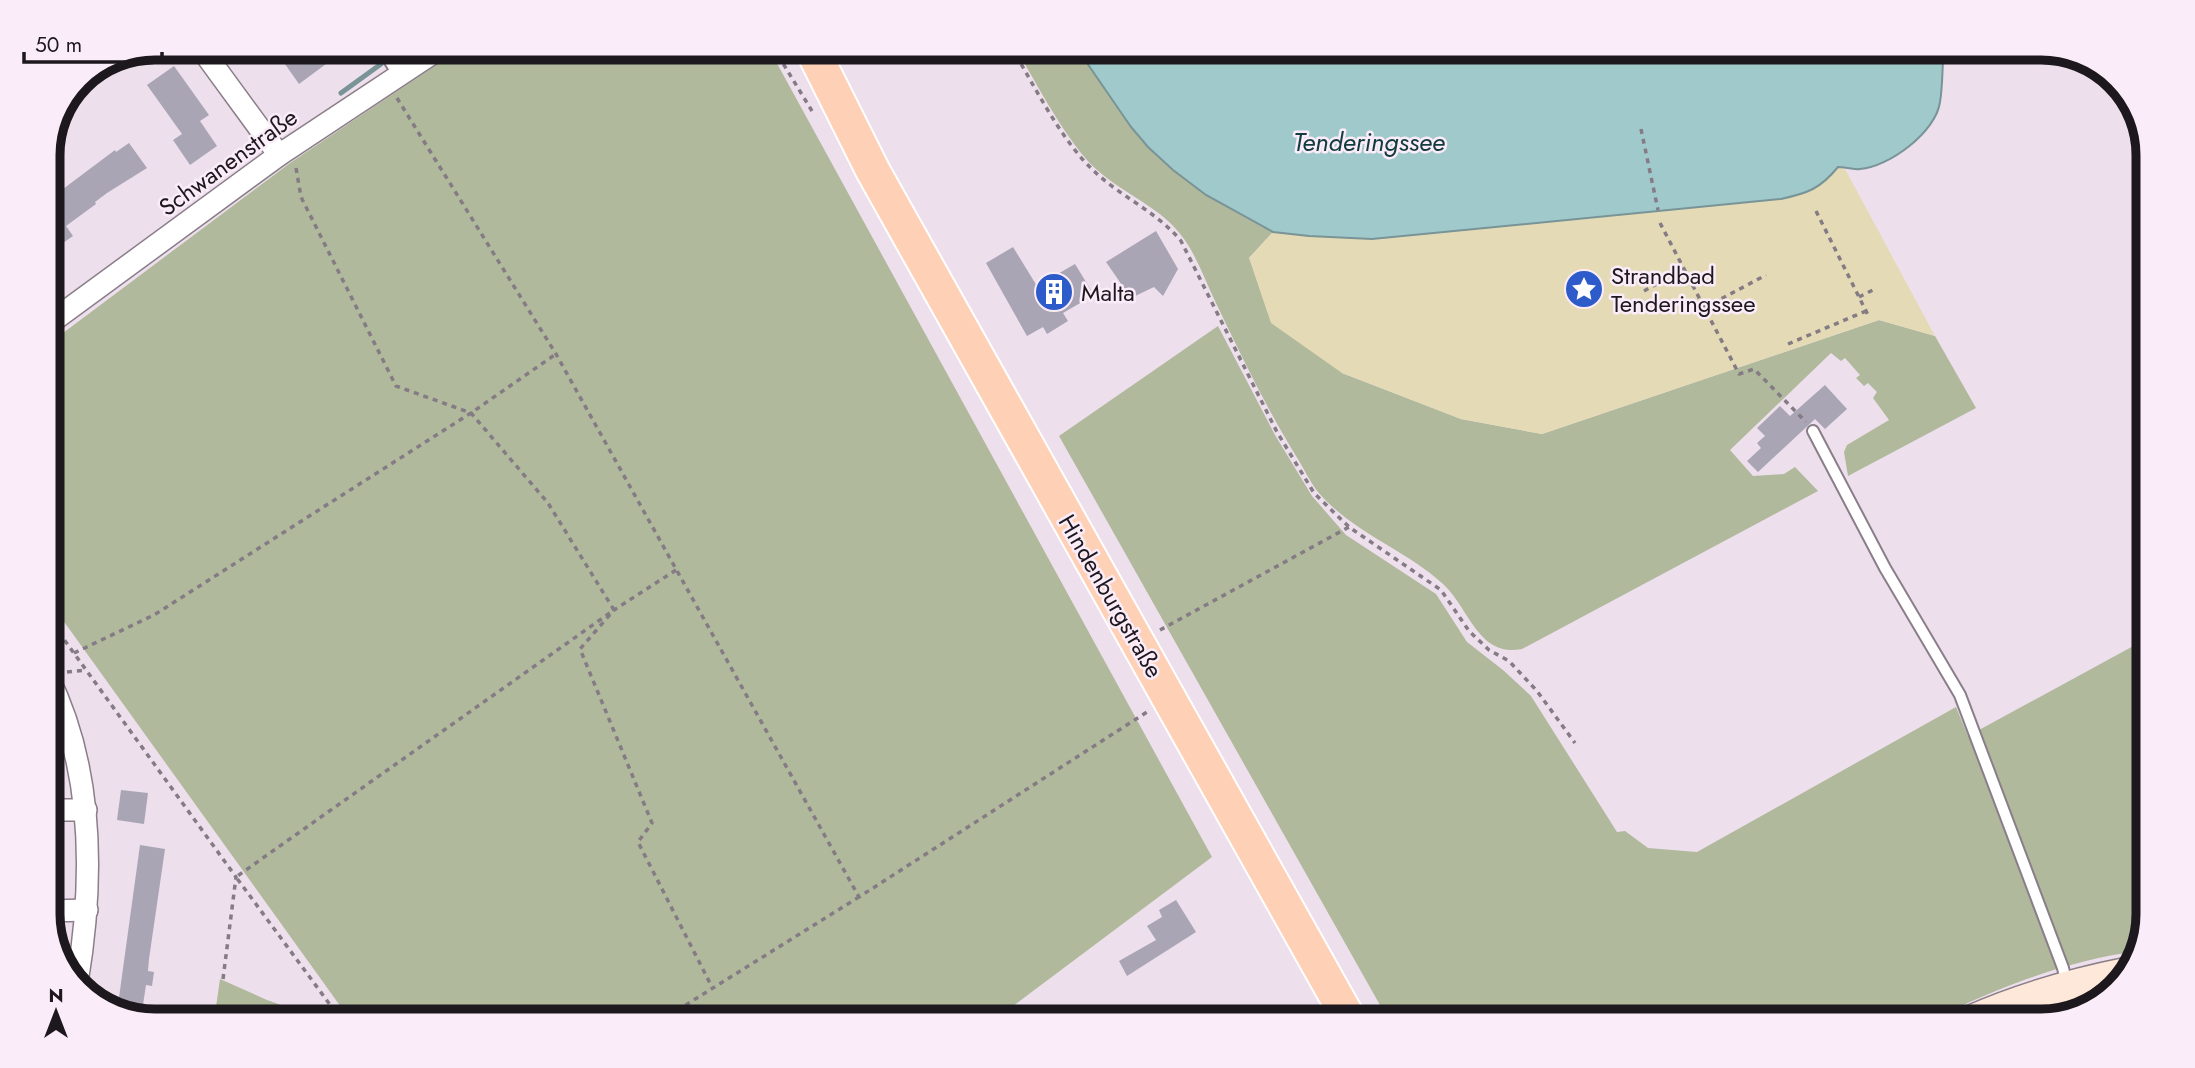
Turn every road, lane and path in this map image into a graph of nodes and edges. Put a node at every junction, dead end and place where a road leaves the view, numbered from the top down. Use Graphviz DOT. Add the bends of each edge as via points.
graph roads {
  1 [pos="209,59"];
  2 [pos="386,59"];
  3 [pos="425,59"];
  4 [pos="804,59"];
  5 [pos="817,59"];
  6 [pos="1018,59"];
  7 [pos="394,80"];
  8 [pos="1642,129"];
  9 [pos="279,155"];
  10 [pos="873,171"];
  11 [pos="1658,210"];
  12 [pos="1816,211"];
  13 [pos="1660,223"];
  14 [pos="1684,269"];
  15 [pos="1766,275"];
  16 [pos="1873,289"];
  17 [pos="1644,291"];
  18 [pos="1859,297"];
  19 [pos="1704,308"];
  20 [pos="60,315"];
  21 [pos="1788,344"];
  22 [pos="556,354"];
  23 [pos="471,413"];
  24 [pos="1813,431"];
  25 [pos="1349,527"];
  26 [pos="676,570"];
  27 [pos="614,610"];
  28 [pos="60,634"];
  29 [pos="1137,642"];
  30 [pos="74,653"];
  31 [pos="1169,698"];
  32 [pos="60,700"];
  33 [pos="1575,743"];
  34 [pos="60,810"];
  35 [pos="86,810"];
  36 [pos="236,877"];
  37 [pos="859,897"];
  38 [pos="88,910"];
  39 [pos="60,911"];
  40 [pos="79,971"];
  41 [pos="2112,976"];
  42 [pos="223,979"];
  43 [pos="2067,985"];
  44 [pos="713,989"];
  45 [pos="333,1009"];
  46 [pos="680,1009"];
  47 [pos="1343,1009"];
  48 [pos="1997,1009"];
  1 -- 9 [label="street"];
  2 -- 7 [label="lane"];
  3 -- 7 [label="street, Schwanenstraße"];
  4 -- 10 [label="main road, Hindenburgstraße"];
  5 -- 10 [label="main road, Hindenburgstraße"];
  6 -- 25 [label="path" via="1083,160 1163,221 1181,241 1277,432 1314,493"];
  7 -- 9 [label="street, Schwanenstraße"];
  7 -- 22 [label="path"];
  8 -- 11 [label="path"];
  9 -- 20 [label="street, Schwanenstraße"];
  9 -- 23 [label="path" via="295,163 301,197 396,386"];
  10 -- 29 [label="main road, Hindenburgstraße"];
  12 -- 18 [label="path"];
  13 -- 14 [label="path"];
  14 -- 17 [label="path"];
  14 -- 19 [label="path"];
  15 -- 19 [label="path"];
  16 -- 18 [label="path"];
  18 -- 21 [label="path" via="1867,313"];
  19 -- 24 [label="path" via="1739,374 1754,369"];
  22 -- 23 [label="path"];
  22 -- 26 [label="path"];
  23 -- 27 [label="path" via="548,503"];
  23 -- 30 [label="path" via="153,615"];
  24 -- 43 [label="lane" via="1885,568 1960,695"];
  25 -- 29 [label="path"];
  25 -- 33 [label="path" via="1441,590 1469,631 1509,661"];
  26 -- 27 [label="path"];
  26 -- 37 [label="path"];
  27 -- 36 [label="path"];
  27 -- 44 [label="path" via="580,649 652,823 638,842"];
  28 -- 30 [label="path"];
  29 -- 31 [label="main road, Hindenburgstraße"];
  30 -- 36 [label="path"];
  31 -- 37 [label="path"];
  31 -- 47 [label="main road, Hindenburgstraße"];
  32 -- 35 [label="street"];
  34 -- 35 [label="street"];
  35 -- 38 [label="street"];
  36 -- 42 [label="path"];
  36 -- 45 [label="path"];
  37 -- 44 [label="path"];
  38 -- 39 [label="street"];
  38 -- 40 [label="street"];
  41 -- 43 [label="street"];
  43 -- 48 [label="street"];
  44 -- 46 [label="path"];
}
